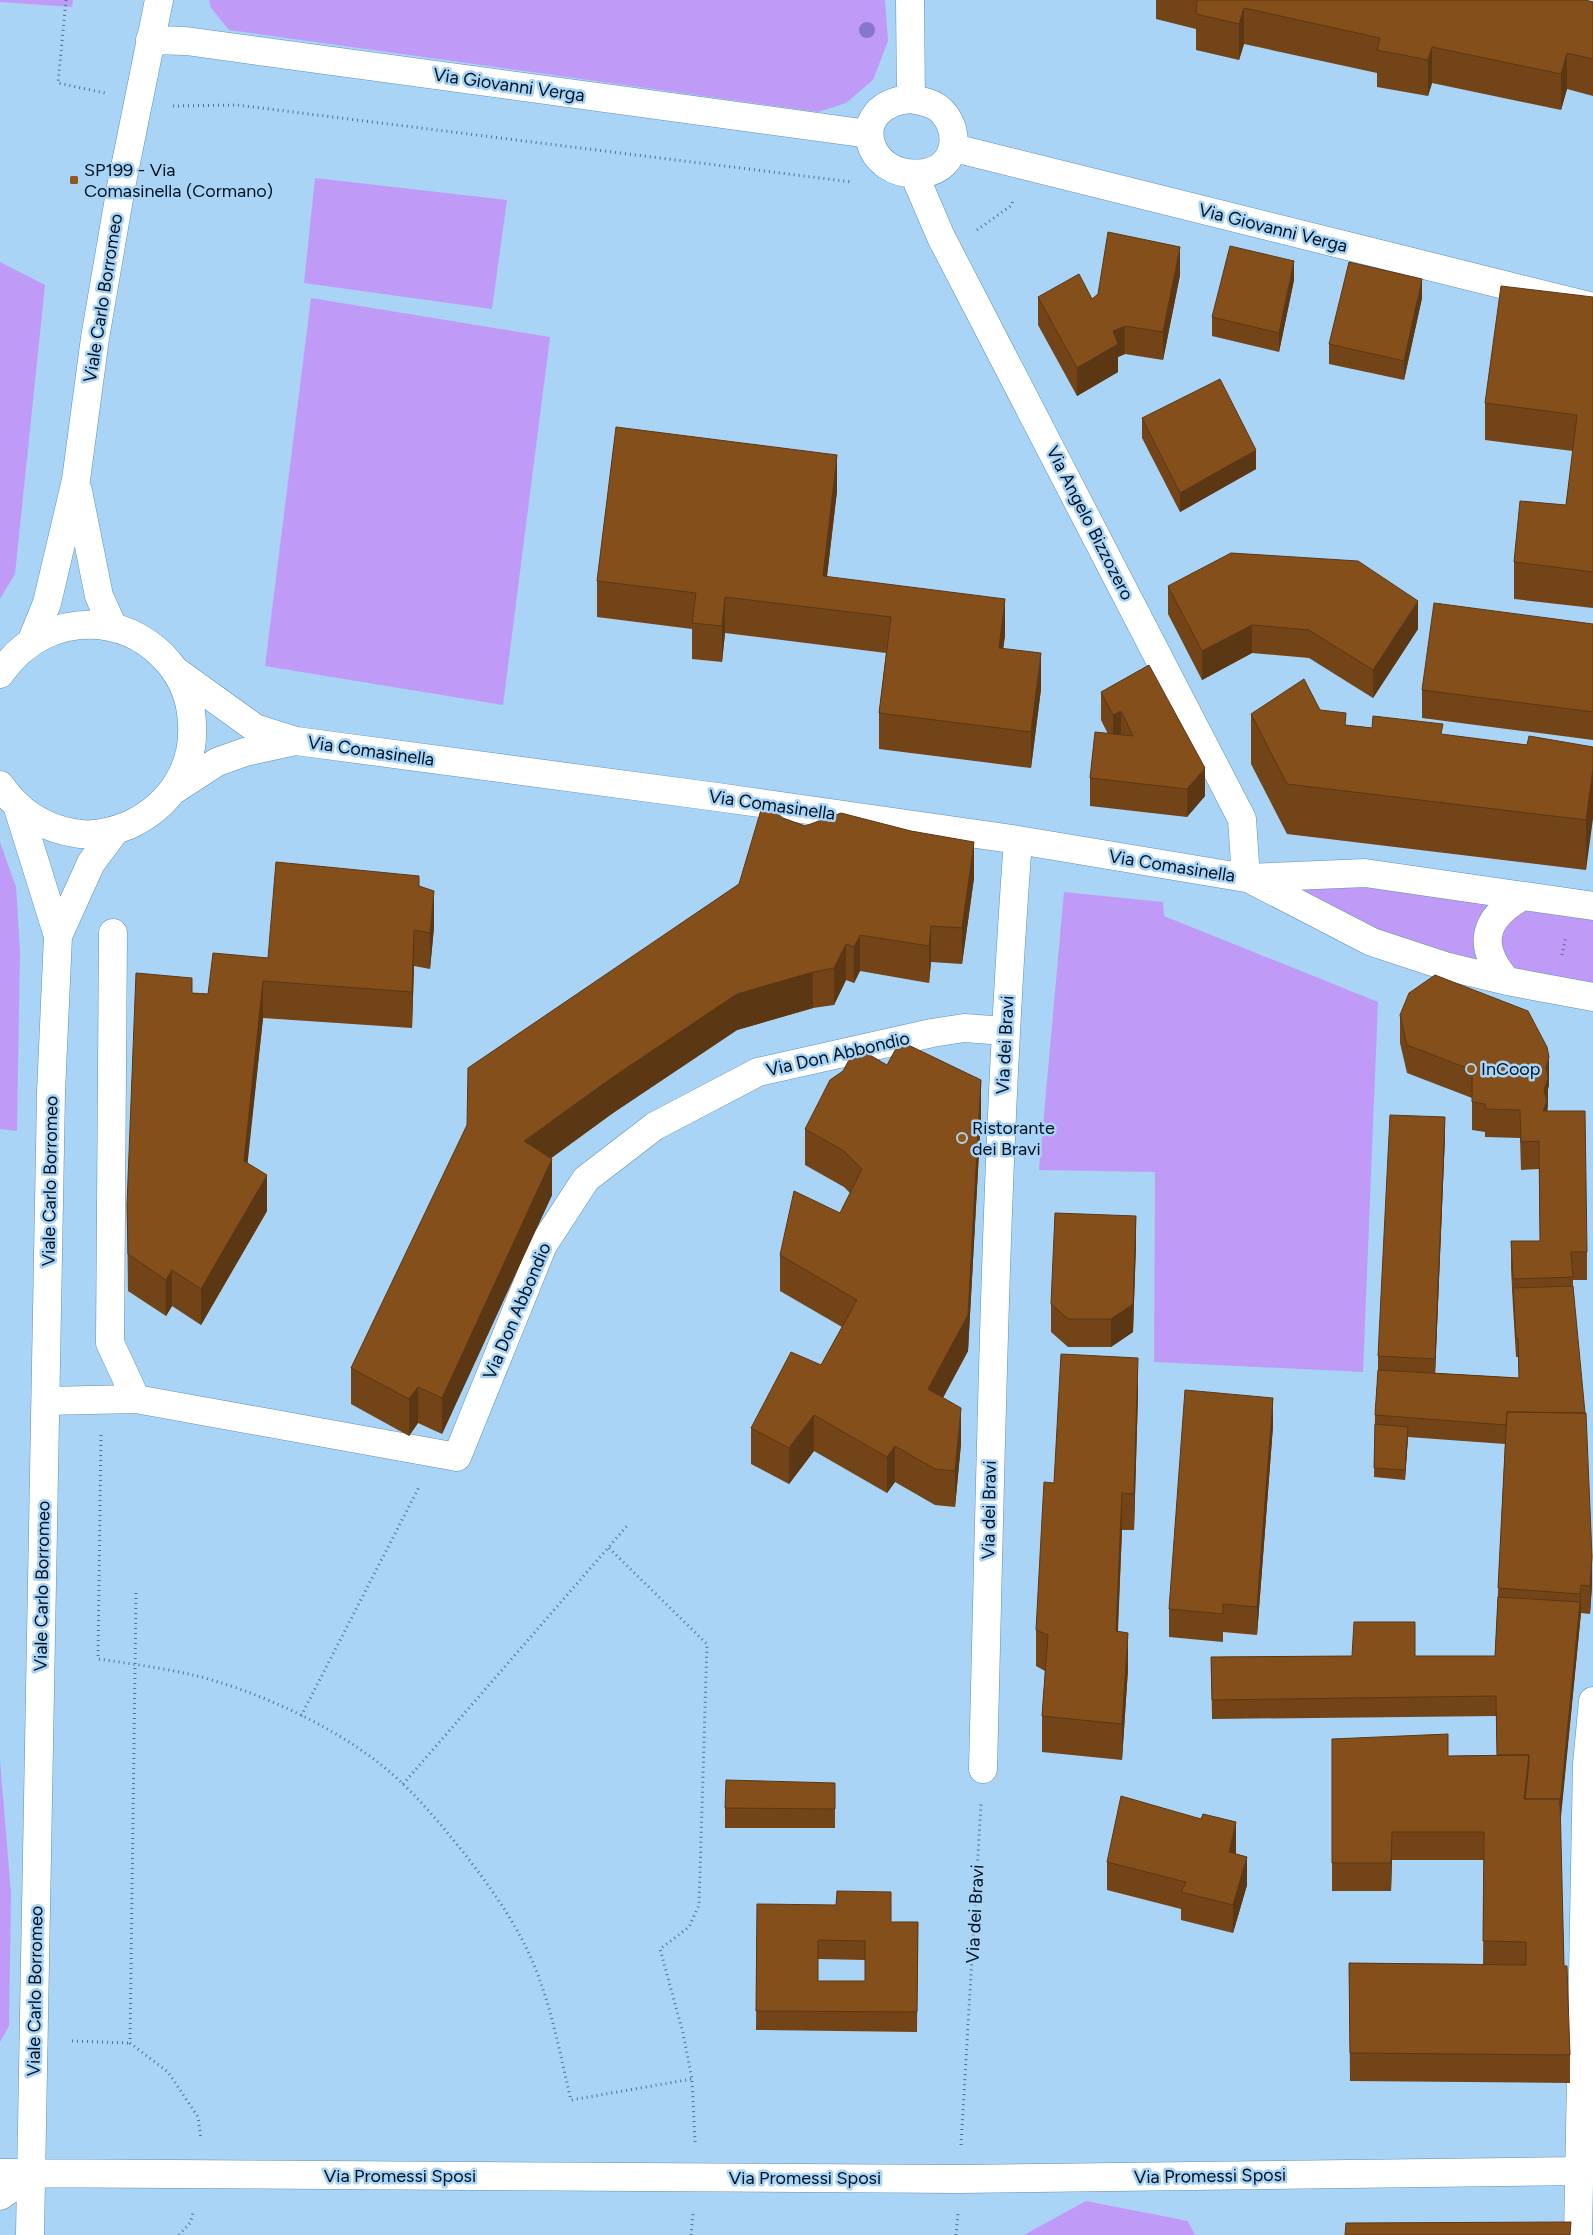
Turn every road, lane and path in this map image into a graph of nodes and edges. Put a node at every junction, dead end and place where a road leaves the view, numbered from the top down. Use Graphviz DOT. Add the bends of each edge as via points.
graph roads {
  1 [pos="66,0"];
  2 [pos="159,0"];
  3 [pos="910,0"];
  4 [pos="150,40"];
  5 [pos="912,99"];
  6 [pos="138,100"];
  7 [pos="869,134"];
  8 [pos="954,148"];
  9 [pos="914,174"];
  10 [pos="862,184"];
  11 [pos="1593,307"];
  12 [pos="76,480"];
  13 [pos="112,627"];
  14 [pos="32,640"];
  15 [pos="176,671"];
  16 [pos="0,674"];
  17 [pos="296,741"];
  18 [pos="173,791"];
  19 [pos="7,798"];
  20 [pos="115,831"];
  21 [pos="1018,840"];
  22 [pos="1246,878"];
  23 [pos="1524,896"];
  24 [pos="1593,906"];
  25 [pos="1567,927"];
  26 [pos="113,933"];
  27 [pos="58,936"];
  28 [pos="1561,961"];
  29 [pos="1507,981"];
  30 [pos="1593,997"];
  31 [pos="1005,1031"];
  32 [pos="136,1399"];
  33 [pos="101,1400"];
  34 [pos="46,1401"];
  35 [pos="437,1453"];
  36 [pos="627,1526"];
  37 [pos="609,1548"];
  38 [pos="136,1593"];
  39 [pos="136,1664"];
  40 [pos="1593,1701"];
  41 [pos="301,1716"];
  42 [pos="983,1769"];
  43 [pos="404,1784"];
  44 [pos="72,2041"];
  45 [pos="130,2043"];
  46 [pos="692,2079"];
  47 [pos="1579,2172"];
  48 [pos="0,2174"];
  49 [pos="31,2175"];
  50 [pos="206,2175"];
  51 [pos="696,2178"];
  52 [pos="959,2179"];
  53 [pos="0,2196"];
  54 [pos="30,2235"];
  55 [pos="179,2235"];
  56 [pos="691,2235"];
  57 [pos="1578,2235"];
  1 -- 6 [label="path" via="58,84"];
  2 -- 4 [label="street, Viale Carlo Borromeo"];
  3 -- 5 [label="street"];
  4 -- 6 [label="street, Viale Carlo Borromeo"];
  4 -- 7 [label="street, Via Giovanni Verga" via="186,41"];
  5 -- 7 [label="street" via="899,100 877,112"];
  5 -- 8 [label="street" via="936,106 944,114 954,137"];
  6 -- 10 [label="path" via="178,107 237,105"];
  6 -- 12 [label="street, Viale Carlo Borromeo" via="95,338"];
  7 -- 9 [label="street" via="871,148 878,158 899,172"];
  8 -- 9 [label="street" via="941,167"];
  8 -- 11 [label="street, Via Giovanni Verga"];
  9 -- 22 [label="street, Via Angelo Bizzozero" via="941,237 1242,818"];
  12 -- 13 [label="street, Viale Carlo Borromeo" via="99,596"];
  12 -- 14 [label="street, Viale Carlo Borromeo" via="47,603"];
  13 -- 14 [label="street" via="85,624 56,629"];
  13 -- 15 [label="street" via="148,643"];
  14 -- 16 [label="street" via="9,660"];
  15 -- 17 [label="street, Via Comasinella" via="255,728"];
  15 -- 18 [label="street" via="186,691 193,732 184,772"];
  17 -- 18 [label="street, Via Comasinella" via="217,762"];
  17 -- 21 [label="street, Via Comasinella"];
  18 -- 20 [label="street" via="146,817"];
  19 -- 20 [label="street" via="43,824 74,834"];
  19 -- 27 [label="street, Viale Carlo Borromeo"];
  20 -- 27 [label="street, Viale Carlo Borromeo" via="91,863"];
  21 -- 22 [label="street, Via Comasinella"];
  21 -- 31 [label="street, Via dei Bravi"];
  22 -- 23 [label="street" via="1365,873"];
  22 -- 29 [label="street" via="1372,942 1446,966"];
  23 -- 24 [label="street"];
  23 -- 29 [label="street" via="1498,913 1487,943 1491,961"];
  25 -- 28 [label="path"];
  26 -- 32 [label="street" via="110,1343"];
  27 -- 34 [label="street, Viale Carlo Borromeo" via="51,1093"];
  29 -- 30 [label="street"];
  31 -- 35 [label="street, Via Don Abbondio" via="964,1028 932,1033 758,1072 655,1126 586,1178 543,1245 457,1457"];
  31 -- 42 [label="street, Via dei Bravi"];
  32 -- 33 [label="street, Via Don Abbondio"];
  32 -- 35 [label="street, Via Don Abbondio"];
  33 -- 34 [label="street, Via Don Abbondio"];
  33 -- 39 [label="path" via="98,1659"];
  34 -- 49 [label="street, Viale Carlo Borromeo"];
  35 -- 41 [label="path"];
  36 -- 37 [label="path"];
  37 -- 43 [label="path"];
  37 -- 46 [label="path" via="707,1644 700,1905 689,1926 660,1949 684,2033"];
  38 -- 39 [label="path"];
  39 -- 41 [label="path" via="185,1673 244,1691"];
  39 -- 45 [label="path"];
  40 -- 47 [label="street" via="1587,1764"];
  41 -- 43 [label="path" via="362,1751"];
  42 -- 52 [label="path, Via dei Bravi"];
  43 -- 46 [label="path" via="443,1827 515,1924 535,1966 551,2014 571,2100"];
  44 -- 45 [label="path"];
  45 -- 50 [label="path" via="168,2072 198,2117"];
  46 -- 51 [label="path"];
  47 -- 52 [label="street, Via Promessi Sposi"];
  47 -- 57 [label="street"];
  48 -- 49 [label="street, Via Promessi Sposi"];
  49 -- 50 [label="street, Via Promessi Sposi"];
  49 -- 53 [label="street"];
  49 -- 54 [label="street, Viale Carlo Borromeo"];
  50 -- 51 [label="street, Via Promessi Sposi"];
  50 -- 55 [label="path" via="190,2223"];
  51 -- 52 [label="street, Via Promessi Sposi"];
  51 -- 56 [label="path"];
}
